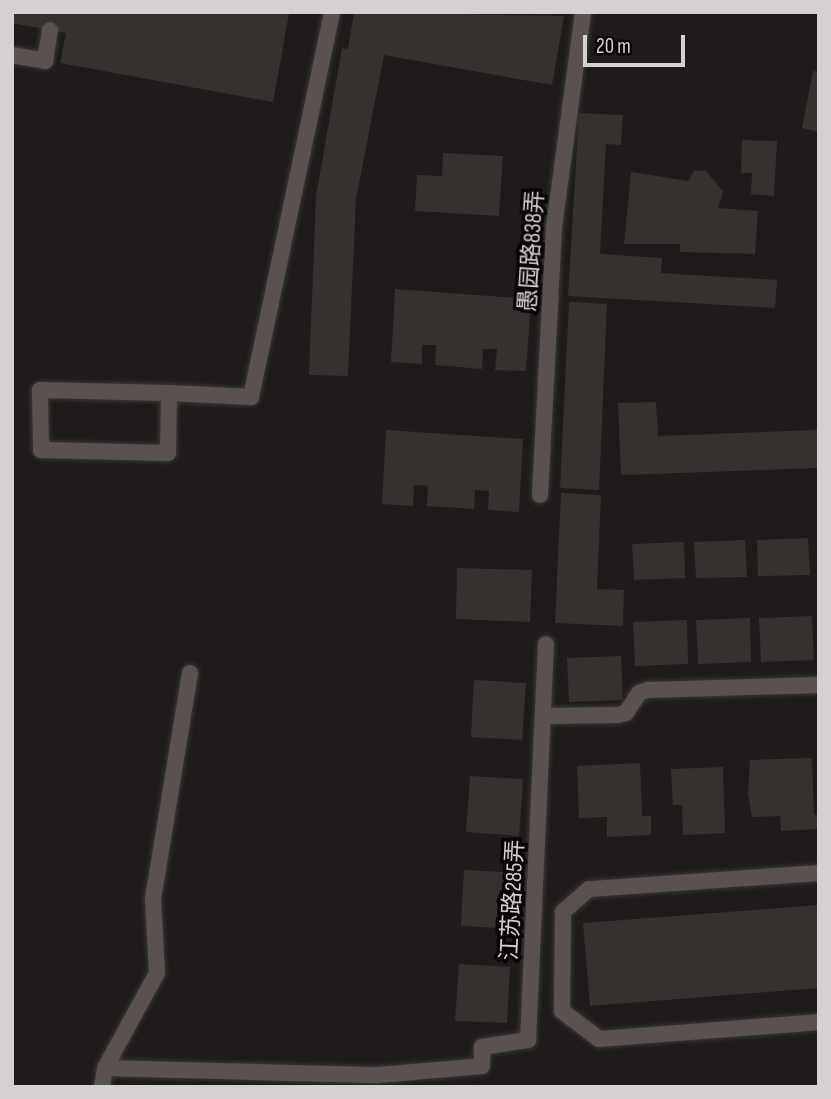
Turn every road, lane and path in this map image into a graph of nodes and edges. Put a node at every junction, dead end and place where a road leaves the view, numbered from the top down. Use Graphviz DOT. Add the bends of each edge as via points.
graph roads {
  1 [pos="332,12"];
  2 [pos="583,12"];
  3 [pos="50,30"];
  4 [pos="12,55"];
  5 [pos="169,393"];
  6 [pos="540,495"];
  7 [pos="546,644"];
  8 [pos="190,673"];
  9 [pos="819,685"];
  10 [pos="545,716"];
  11 [pos="819,873"];
  12 [pos="819,1022"];
  13 [pos="105,1068"];
  14 [pos="102,1087"];
  1 -- 5 [label="lane" via="251,397"];
  2 -- 6 [label="lane, 愚园路838弄" via="554,226"];
  3 -- 4 [label="lane" via="45,61"];
  5 -- 5 [label="lane" via="40,390 41,450 168,453"];
  7 -- 10 [label="lane, 江苏路285弄"];
  8 -- 13 [label="lane" via="153,900 157,972"];
  9 -- 10 [label="lane" via="648,690 639,693 626,713"];
  10 -- 13 [label="lane, 江苏路285弄" via="528,1040 482,1046 482,1066 378,1075"];
  11 -- 12 [label="lane" via="589,889 563,912 562,1011 599,1039"];
  13 -- 14 [label="lane"];
}
